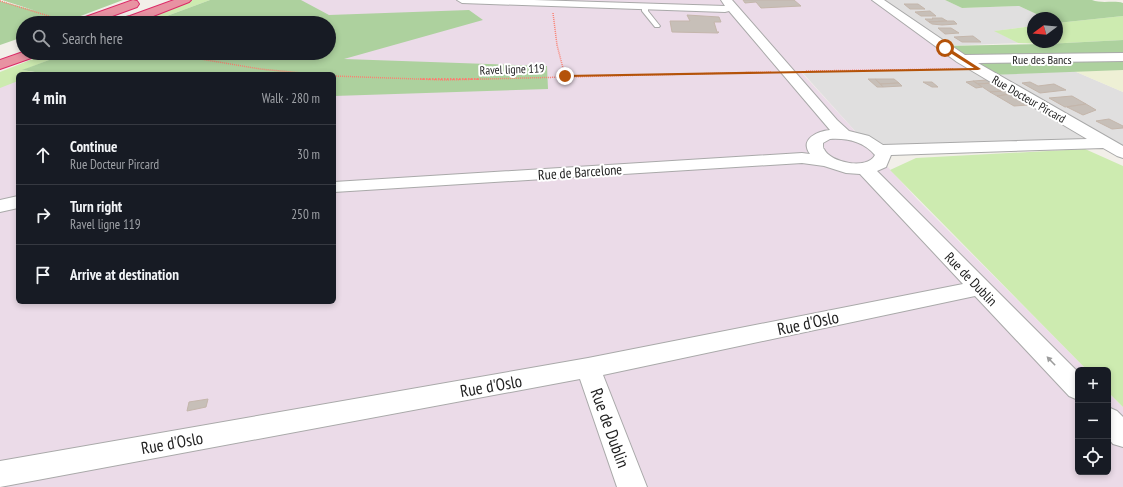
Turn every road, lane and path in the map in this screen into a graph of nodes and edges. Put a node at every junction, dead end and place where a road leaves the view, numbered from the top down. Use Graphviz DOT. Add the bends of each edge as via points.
graph roads {
  1 [pos="0,0"];
  2 [pos="137,0"];
  3 [pos="146,0"];
  4 [pos="172,0"];
  5 [pos="185,0"];
  6 [pos="462,0"];
  7 [pos="877,0"];
  8 [pos="723,3"];
  9 [pos="552,4"];
  10 [pos="645,6"];
  11 [pos="120,9"];
  12 [pos="52,16"];
  13 [pos="100,16"];
  14 [pos="131,16"];
  15 [pos="142,16"];
  16 [pos="657,26"];
  17 [pos="16,46"];
  18 [pos="0,52"];
  19 [pos="1123,58"];
  20 [pos="16,59"];
  21 [pos="962,59"];
  22 [pos="207,60"];
  23 [pos="0,65"];
  24 [pos="978,69"];
  25 [pos="291,72"];
  26 [pos="783,72"];
  27 [pos="336,76"];
  28 [pos="565,76"];
  29 [pos="826,135"];
  30 [pos="845,135"];
  31 [pos="1104,143"];
  32 [pos="880,150"];
  33 [pos="1123,154"];
  34 [pos="821,156"];
  35 [pos="865,169"];
  36 [pos="336,179"];
  37 [pos="336,187"];
  38 [pos="16,202"];
  39 [pos="0,206"];
  40 [pos="16,210"];
  41 [pos="0,214"];
  42 [pos="979,288"];
  43 [pos="588,368"];
  44 [pos="1075,386"];
  45 [pos="1111,422"];
  46 [pos="1123,435"];
  47 [pos="0,474"];
  48 [pos="632,487"];
  1 -- 12 [label="path"];
  2 -- 11 [label="highway"];
  3 -- 11 [label="highway"];
  4 -- 14 [label="highway"];
  5 -- 15 [label="highway"];
  6 -- 9 [label="street"];
  7 -- 21 [label="street, Rue Docteur Pircard"];
  8 -- 10 [label="street"];
  8 -- 26 [label="street"];
  9 -- 10 [label="street"];
  9 -- 28 [label="path" via="557,45"];
  10 -- 16 [label="lane" via="645,11"];
  11 -- 13 [label="highway"];
  17 -- 18 [label="highway"];
  19 -- 21 [label="street, Rue des Bancs"];
  20 -- 23 [label="highway"];
  21 -- 24 [label="street, Rue Docteur Pircard"];
  22 -- 25 [label="path"];
  24 -- 26 [label="path, Ravel ligne 119"];
  24 -- 31 [label="street, Rue Docteur Pircard"];
  26 -- 28 [label="path, Ravel ligne 119"];
  26 -- 29 [label="street"];
  26 -- 30 [label="street"];
  27 -- 28 [label="path, Ravel ligne 119" via="444,80"];
  29 -- 30 [label="street"];
  29 -- 34 [label="street" via="815,141 814,146"];
  30 -- 32 [label="street" via="866,140"];
  31 -- 32 [label="street"];
  31 -- 33 [label="street, Rue Docteur Pircard"];
  32 -- 35 [label="street" via="884,155 880,164"];
  34 -- 35 [label="street" via="845,168"];
  34 -- 36 [label="street, Rue de Barcelone"];
  34 -- 37 [label="street, Rue de Barcelone"];
  35 -- 42 [label="street, Rue de Dublin"];
  38 -- 39 [label="street"];
  40 -- 41 [label="street"];
  42 -- 43 [label="street, Rue d'Oslo"];
  44 -- 42 [label="street, Rue de Dublin, one-way"];
  43 -- 47 [label="street, Rue d'Oslo"];
  43 -- 48 [label="street, Rue de Dublin"];
  45 -- 46 [label="street"];
}
